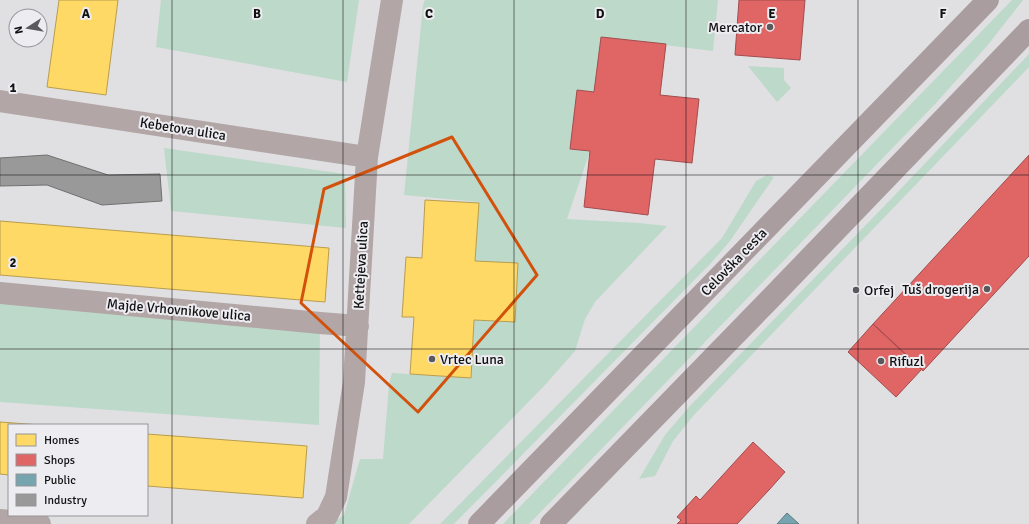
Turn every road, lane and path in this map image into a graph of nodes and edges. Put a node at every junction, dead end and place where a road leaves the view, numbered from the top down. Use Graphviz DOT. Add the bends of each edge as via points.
graph roads {
  1 [pos="392,0"];
  2 [pos="988,0"];
  3 [pos="1029,30"];
  4 [pos="0,101"];
  5 [pos="367,157"];
  6 [pos="0,293"];
  7 [pos="358,326"];
  8 [pos="0,520"];
  9 [pos="40,524"];
  10 [pos="317,524"];
  11 [pos="479,524"];
  12 [pos="551,524"];
  1 -- 5 [label="street, Kettejeva ulica"];
  2 -- 11 [label="main road, Celovška cesta"];
  3 -- 12 [label="main road"];
  4 -- 5 [label="street, Kebetova ulica"];
  5 -- 7 [label="street, Kettejeva ulica"];
  6 -- 7 [label="street, Majde Vrhovnikove ulica"];
  7 -- 10 [label="street, Kettejeva ulica" via="354,382 336,497 327,516"];
  8 -- 9 [label="street"];
}
